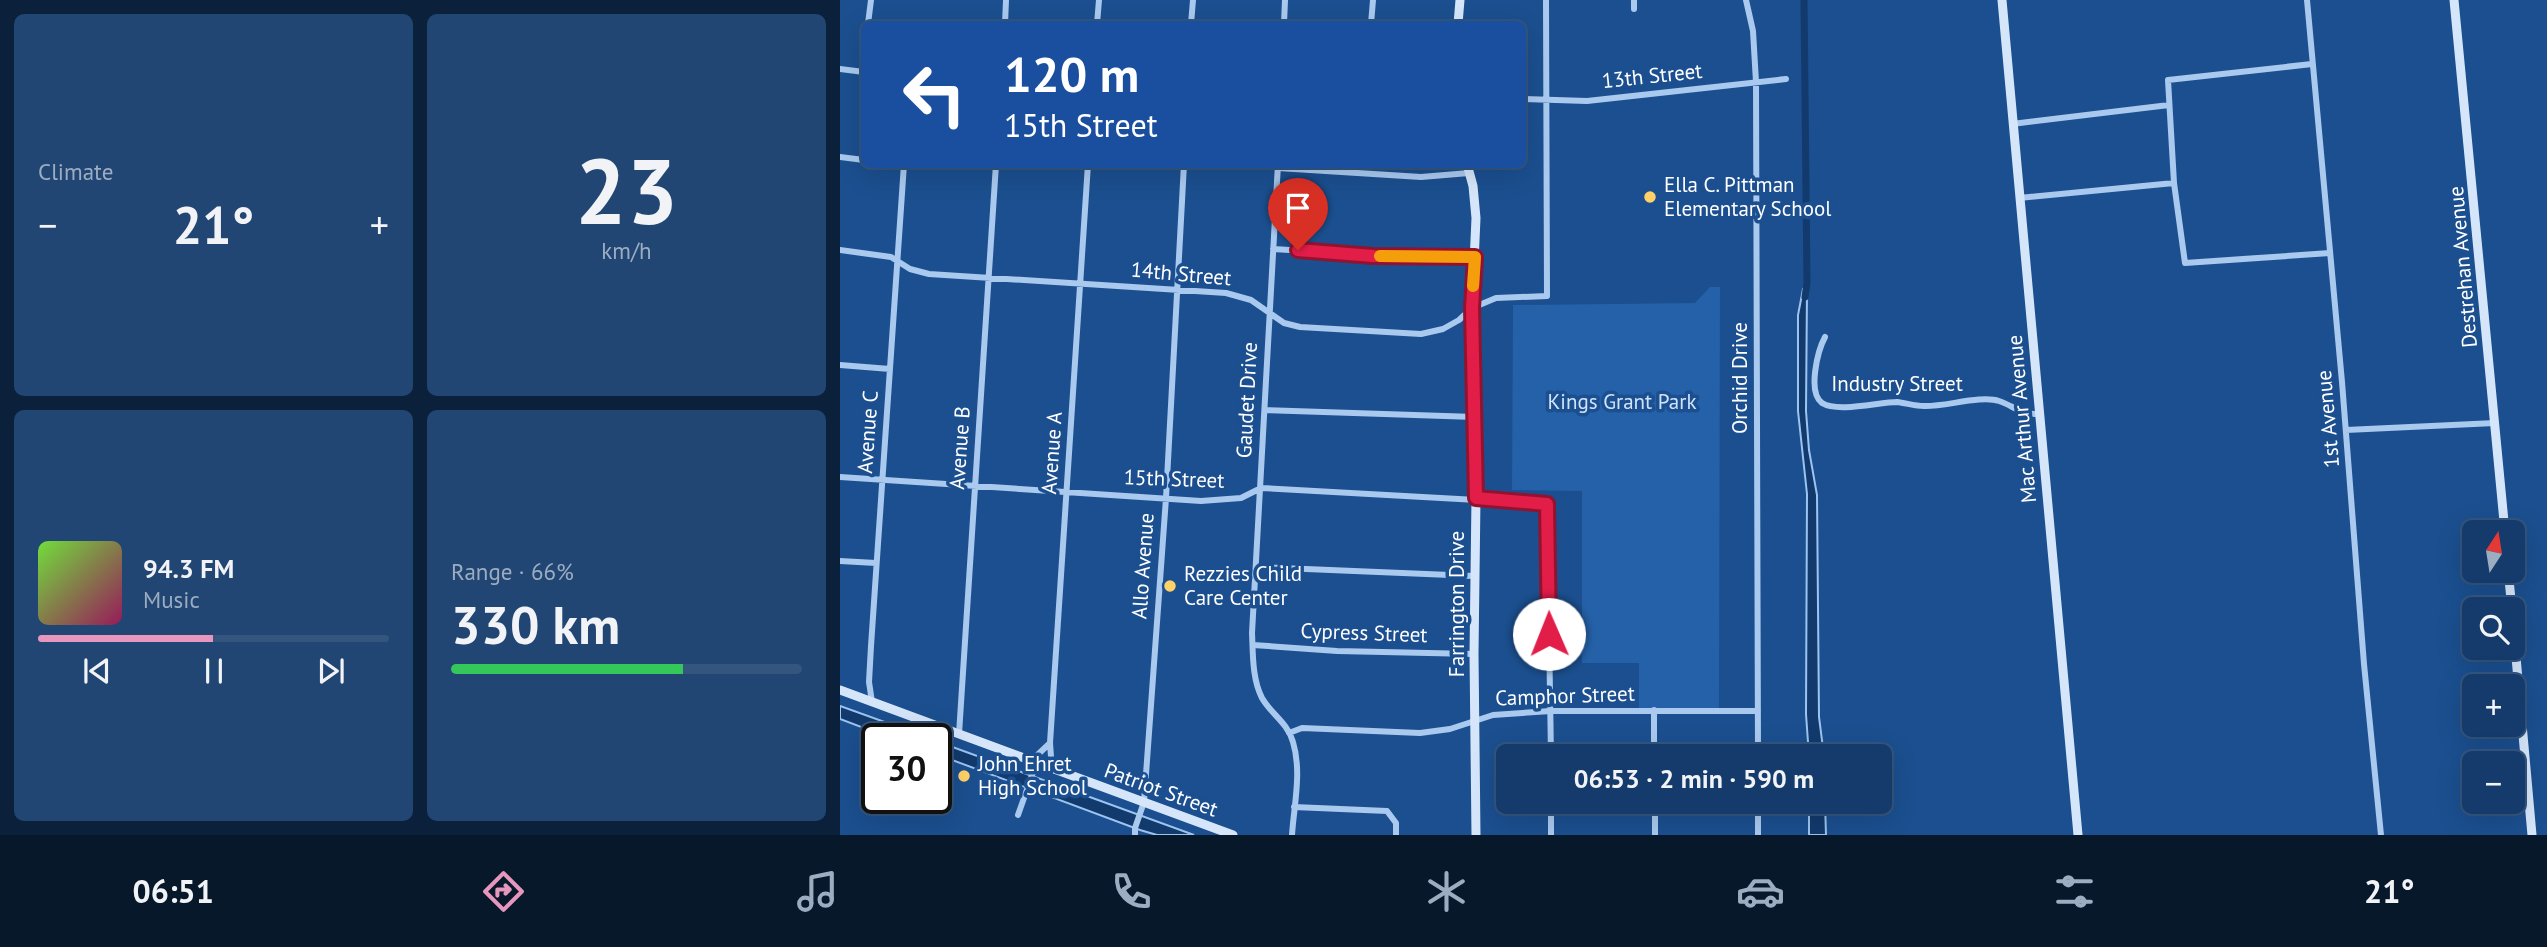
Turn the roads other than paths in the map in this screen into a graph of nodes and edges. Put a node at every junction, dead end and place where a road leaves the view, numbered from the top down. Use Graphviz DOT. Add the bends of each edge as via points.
graph roads {
  1 [pos="871,0"];
  2 [pos="1006,0"];
  3 [pos="1099,0"];
  4 [pos="1193,0"];
  5 [pos="1285,0"];
  6 [pos="1373,0"];
  7 [pos="1460,0"];
  8 [pos="1546,0"];
  9 [pos="1634,0"];
  10 [pos="1746,0"];
  11 [pos="2002,0"];
  12 [pos="2306,0"];
  13 [pos="2454,0"];
  14 [pos="1634,9"];
  15 [pos="868,21"];
  16 [pos="1005,21"];
  17 [pos="1097,21"];
  18 [pos="1191,21"];
  19 [pos="1284,21"];
  20 [pos="1371,21"];
  21 [pos="1458,21"];
  22 [pos="2312,64"];
  23 [pos="840,69"];
  24 [pos="861,72"];
  25 [pos="1786,79"];
  26 [pos="1756,82"];
  27 [pos="1526,99"];
  28 [pos="1547,100"];
  29 [pos="2169,105"];
  30 [pos="2012,124"];
  31 [pos="840,157"];
  32 [pos="861,160"];
  33 [pos="903,168"];
  34 [pos="996,168"];
  35 [pos="1088,168"];
  36 [pos="1184,168"];
  37 [pos="1278,168"];
  38 [pos="1304,168"];
  39 [pos="1468,169"];
  40 [pos="2174,183"];
  41 [pos="2020,198"];
  42 [pos="1273,249"];
  43 [pos="840,250"];
  44 [pos="2330,253"];
  45 [pos="1475,257"];
  46 [pos="897,259"];
  47 [pos="989,278"];
  48 [pos="1080,284"];
  49 [pos="1178,291"];
  50 [pos="1472,308"];
  51 [pos="1269,311"];
  52 [pos="1825,337"];
  53 [pos="840,365"];
  54 [pos="890,369"];
  55 [pos="1265,410"];
  56 [pos="2039,414"];
  57 [pos="1475,417"];
  58 [pos="2495,423"];
  59 [pos="2346,430"];
  60 [pos="840,477"];
  61 [pos="883,480"];
  62 [pos="975,486"];
  63 [pos="1261,488"];
  64 [pos="1067,492"];
  65 [pos="1166,498"];
  66 [pos="1476,498"];
  67 [pos="2504,520"];
  68 [pos="840,561"];
  69 [pos="876,563"];
  70 [pos="1257,567"];
  71 [pos="1474,576"];
  72 [pos="1253,645"];
  73 [pos="1474,654"];
  74 [pos="2516,660"];
  75 [pos="840,690"];
  76 [pos="872,702"];
  77 [pos="1654,710"];
  78 [pos="1758,710"];
  79 [pos="1551,711"];
  80 [pos="1475,720"];
  81 [pos="1289,733"];
  82 [pos="959,734"];
  83 [pos="1050,743"];
  84 [pos="1551,744"];
  85 [pos="1654,744"];
  86 [pos="1758,744"];
  87 [pos="1033,765"];
  88 [pos="1052,770"];
  89 [pos="1143,807"];
  90 [pos="1294,807"];
  91 [pos="1551,814"];
  92 [pos="1655,814"];
  93 [pos="1758,814"];
  94 [pos="1018,815"];
  95 [pos="1135,832"];
  96 [pos="1233,835"];
  97 [pos="1292,835"];
  98 [pos="1396,835"];
  99 [pos="1476,835"];
  100 [pos="1550,835"];
  101 [pos="1655,835"];
  102 [pos="1758,835"];
  103 [pos="2078,835"];
  104 [pos="2381,835"];
  105 [pos="2532,835"];
  1 -- 15 [label="street"];
  2 -- 16 [label="street"];
  3 -- 17 [label="street"];
  4 -- 18 [label="street"];
  5 -- 19 [label="street"];
  6 -- 20 [label="street"];
  7 -- 21 [label="street"];
  8 -- 28 [label="street"];
  9 -- 14 [label="street"];
  10 -- 26 [label="street, Orchid Drive"];
  11 -- 30 [label="street, Mac Arthur Avenue"];
  12 -- 22 [label="street, 1st Avenue"];
  13 -- 58 [label="street, Destrehan Avenue"];
  22 -- 29 [label="street" via="2168,80"];
  22 -- 44 [label="street, 1st Avenue"];
  23 -- 24 [label="street"];
  25 -- 26 [label="street, 13th Street"];
  26 -- 28 [label="street, 13th Street" via="1587,101"];
  26 -- 78 [label="street, Orchid Drive"];
  27 -- 28 [label="street, 13th Street"];
  28 -- 50 [label="street, 14th Street" via="1547,296 1496,298"];
  29 -- 30 [label="street"];
  29 -- 40 [label="street"];
  30 -- 41 [label="street, Mac Arthur Avenue"];
  31 -- 32 [label="street"];
  33 -- 46 [label="street, Avenue C"];
  34 -- 47 [label="street, Avenue B"];
  35 -- 48 [label="street, Avenue A"];
  36 -- 49 [label="street, Allo Avenue"];
  37 -- 42 [label="street, Gaudet Drive"];
  38 -- 39 [label="street" via="1421,177"];
  39 -- 45 [label="street, Farrington Drive" via="1476,218"];
  40 -- 41 [label="street"];
  40 -- 44 [label="street" via="2185,263"];
  41 -- 56 [label="street, Mac Arthur Avenue"];
  42 -- 45 [label="street"];
  42 -- 51 [label="street, Gaudet Drive"];
  43 -- 46 [label="street, 14th Street"];
  44 -- 59 [label="street, 1st Avenue"];
  45 -- 50 [label="street, Farrington Drive"];
  46 -- 47 [label="street, 14th Street" via="910,269 929,274"];
  46 -- 54 [label="street, Avenue C"];
  47 -- 48 [label="street, 14th Street"];
  47 -- 62 [label="street, Avenue B"];
  48 -- 49 [label="street, 14th Street"];
  48 -- 64 [label="street, Avenue A"];
  49 -- 51 [label="street, 14th Street" via="1226,293"];
  49 -- 65 [label="street, Allo Avenue"];
  50 -- 51 [label="street, 14th Street" via="1443,329 1421,334 1300,327 1284,323"];
  50 -- 57 [label="street, Farrington Drive"];
  51 -- 55 [label="street, Gaudet Drive"];
  52 -- 56 [label="street, Industry Street" via="1816,362 1815,388 1822,403 1924,406 1998,400 2021,413"];
  53 -- 54 [label="street"];
  54 -- 61 [label="street, Avenue C"];
  55 -- 57 [label="street"];
  55 -- 63 [label="street, Gaudet Drive"];
  56 -- 103 [label="street, Mac Arthur Avenue"];
  57 -- 66 [label="street, Farrington Drive"];
  58 -- 59 [label="street"];
  58 -- 67 [label="street, Destrehan Avenue"];
  59 -- 104 [label="street, 1st Avenue"];
  60 -- 61 [label="street, 15th Street"];
  61 -- 62 [label="street, 15th Street"];
  61 -- 69 [label="street, Avenue C"];
  62 -- 64 [label="street, 15th Street"];
  62 -- 82 [label="street, Avenue B"];
  63 -- 65 [label="street, 15th Street" via="1223,501"];
  63 -- 66 [label="street, 15th Street"];
  63 -- 70 [label="street, Gaudet Drive"];
  64 -- 65 [label="street, 15th Street"];
  64 -- 83 [label="street, Avenue A"];
  65 -- 89 [label="street, Allo Avenue"];
  66 -- 71 [label="street, Farrington Drive"];
  66 -- 79 [label="street, 15th Street" via="1547,504"];
  68 -- 69 [label="street"];
  69 -- 76 [label="street, Avenue C" via="869,682"];
  70 -- 71 [label="street"];
  70 -- 72 [label="street, Gaudet Drive"];
  71 -- 73 [label="street, Farrington Drive"];
  72 -- 73 [label="street, Cypress Street"];
  72 -- 81 [label="street, Gaudet Drive" via="1262,697"];
  73 -- 80 [label="street, Farrington Drive"];
  74 -- 105 [label="street"];
  75 -- 76 [label="street, Patriot Street"];
  76 -- 82 [label="street, Patriot Street"];
  77 -- 78 [label="street, Camphor Street"];
  77 -- 79 [label="street, Camphor Street"];
  77 -- 85 [label="street"];
  78 -- 86 [label="street, Orchid Drive"];
  79 -- 80 [label="street, Camphor Street"];
  79 -- 84 [label="street"];
  80 -- 81 [label="street, Camphor Street" via="1420,733 1303,728"];
  80 -- 99 [label="street, Farrington Drive"];
  81 -- 90 [label="street, Gaudet Drive" via="1298,767"];
  82 -- 87 [label="street, Patriot Street"];
  83 -- 87 [label="street"];
  83 -- 88 [label="street, Avenue A"];
  87 -- 88 [label="street, Patriot Street"];
  87 -- 94 [label="street"];
  88 -- 89 [label="street, Patriot Street"];
  89 -- 95 [label="street, Allo Avenue"];
  89 -- 96 [label="street, Patriot Street"];
  90 -- 97 [label="street, Gaudet Drive"];
  90 -- 98 [label="street" via="1387,811 1396,823"];
  91 -- 100 [label="street"];
  92 -- 101 [label="street"];
  93 -- 102 [label="street"];
}
